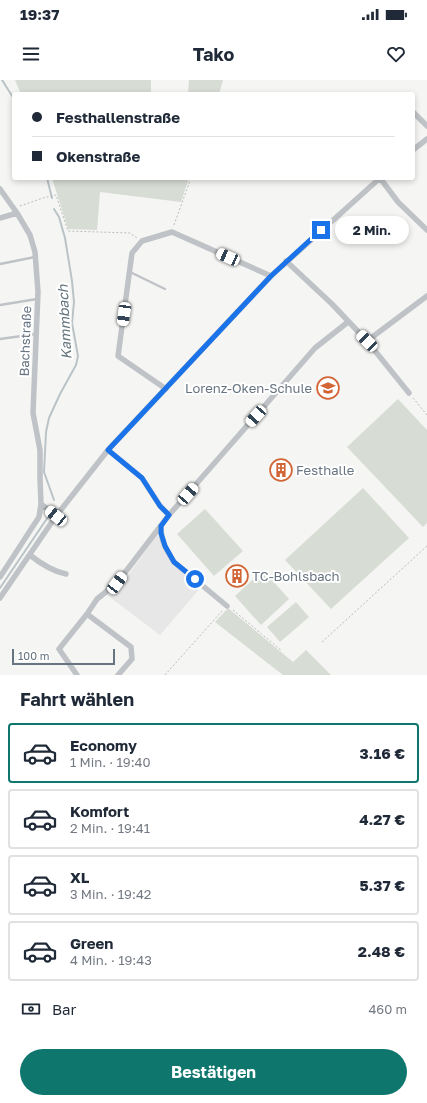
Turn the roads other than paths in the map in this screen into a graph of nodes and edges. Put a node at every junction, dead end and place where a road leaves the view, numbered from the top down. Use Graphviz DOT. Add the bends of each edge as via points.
graph roads {
  1 [pos="415,114"];
  2 [pos="427,126"];
  3 [pos="427,139"];
  4 [pos="415,148"];
  5 [pos="378,180"];
  6 [pos="382,180"];
  7 [pos="0,189"];
  8 [pos="15,211"];
  9 [pos="0,218"];
  10 [pos="427,230"];
  11 [pos="36,257"];
  12 [pos="286,261"];
  13 [pos="0,264"];
  14 [pos="130,272"];
  15 [pos="271,276"];
  16 [pos="165,289"];
  17 [pos="427,296"];
  18 [pos="38,299"];
  19 [pos="0,305"];
  20 [pos="348,322"];
  21 [pos="37,334"];
  22 [pos="0,339"];
  23 [pos="367,341"];
  24 [pos="166,389"];
  25 [pos="409,393"];
  26 [pos="108,450"];
  27 [pos="41,504"];
  28 [pos="169,515"];
  29 [pos="56,516"];
  30 [pos="161,526"];
  31 [pos="30,555"];
  32 [pos="66,574"];
  33 [pos="0,577"];
  34 [pos="0,598"];
  35 [pos="227,606"];
  36 [pos="87,614"];
  37 [pos="77,675"];
  38 [pos="118,675"];
  1 -- 2 [label="street"];
  3 -- 4 [label="street"];
  5 -- 12 [label="street"];
  6 -- 10 [label="street" via="398,202"];
  7 -- 8 [label="street, Bachstraße"];
  8 -- 9 [label="street"];
  8 -- 11 [label="street, Bachstraße" via="30,235"];
  11 -- 13 [label="lane"];
  11 -- 18 [label="street, Bachstraße"];
  12 -- 15 [label="street"];
  12 -- 20 [label="street"];
  14 -- 15 [label="street" via="132,253 142,241 172,232"];
  14 -- 16 [label="lane"];
  14 -- 24 [label="street" via="118,356"];
  15 -- 24 [label="street"];
  17 -- 23 [label="street"];
  18 -- 19 [label="lane"];
  18 -- 21 [label="street, Bachstraße"];
  20 -- 23 [label="street"];
  20 -- 28 [label="street" via="315,348"];
  21 -- 22 [label="lane"];
  21 -- 27 [label="street, Bachstraße" via="32,412 40,450"];
  23 -- 25 [label="street"];
  24 -- 26 [label="street"];
  26 -- 28 [label="street" via="142,478"];
  26 -- 29 [label="street"];
  27 -- 29 [label="street"];
  27 -- 33 [label="street, Bachstraße" via="39,517"];
  28 -- 30 [label="street"];
  29 -- 31 [label="street"];
  30 -- 35 [label="street" via="162,540 174,562"];
  30 -- 36 [label="street" via="117,583 96,598"];
  31 -- 32 [label="street" via="56,572"];
  31 -- 34 [label="street"];
  36 -- 37 [label="street" via="59,650"];
  36 -- 38 [label="street" via="131,647 132,660"];
}
